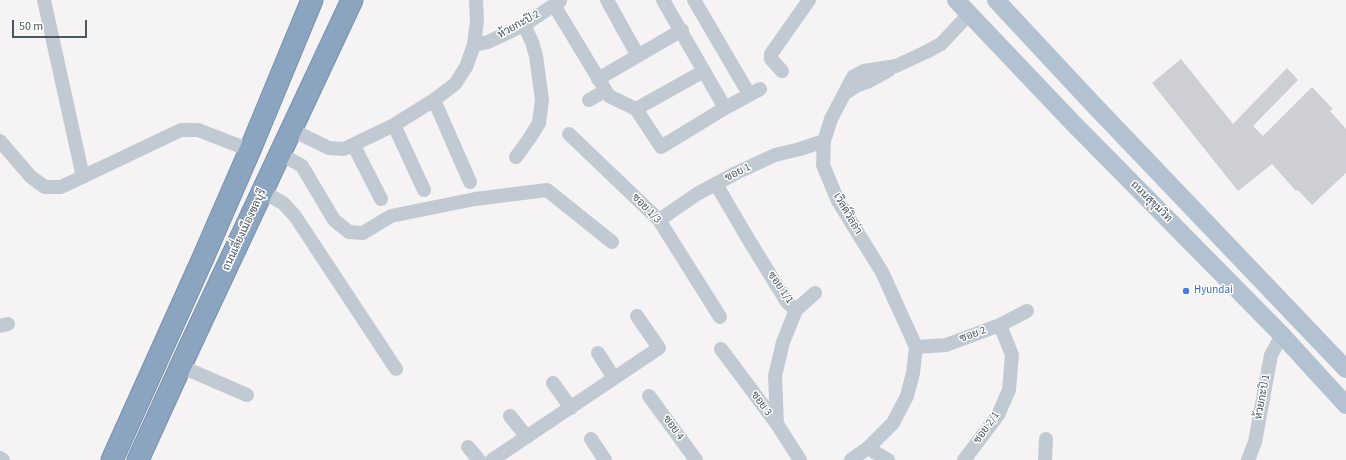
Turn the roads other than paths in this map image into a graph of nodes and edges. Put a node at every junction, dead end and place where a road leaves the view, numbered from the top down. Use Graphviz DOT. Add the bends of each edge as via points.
graph roads {
  1 [pos="44,0"];
  2 [pos="312,0"];
  3 [pos="352,0"];
  4 [pos="476,0"];
  5 [pos="607,0"];
  6 [pos="663,0"];
  7 [pos="694,0"];
  8 [pos="809,0"];
  9 [pos="956,0"];
  10 [pos="996,0"];
  11 [pos="557,2"];
  12 [pos="969,14"];
  13 [pos="524,25"];
  14 [pos="682,30"];
  15 [pos="474,45"];
  16 [pos="638,56"];
  17 [pos="704,71"];
  18 [pos="782,71"];
  19 [pos="602,85"];
  20 [pos="434,100"];
  21 [pos="589,100"];
  22 [pos="725,108"];
  23 [pos="636,109"];
  24 [pos="394,125"];
  25 [pos="292,130"];
  26 [pos="569,134"];
  27 [pos="0,141"];
  28 [pos="824,141"];
  29 [pos="354,146"];
  30 [pos="250,150"];
  31 [pos="281,154"];
  32 [pos="516,157"];
  33 [pos="83,177"];
  34 [pos="470,182"];
  35 [pos="716,184"];
  36 [pos="424,190"];
  37 [pos="263,192"];
  38 [pos="381,199"];
  39 [pos="659,220"];
  40 [pos="612,242"];
  41 [pos="815,293"];
  42 [pos="796,310"];
  43 [pos="1026,311"];
  44 [pos="637,316"];
  45 [pos="720,317"];
  46 [pos="1000,326"];
  47 [pos="1282,335"];
  48 [pos="916,347"];
  49 [pos="721,349"];
  50 [pos="598,353"];
  51 [pos="180,366"];
  52 [pos="396,369"];
  53 [pos="1346,369"];
  54 [pos="614,378"];
  55 [pos="553,383"];
  56 [pos="247,395"];
  57 [pos="649,396"];
  58 [pos="1346,405"];
  59 [pos="571,408"];
  60 [pos="510,416"];
  61 [pos="776,424"];
  62 [pos="527,437"];
  63 [pos="591,439"];
  64 [pos="1046,439"];
  65 [pos="468,446"];
  66 [pos="868,448"];
  67 [pos="0,458"];
  68 [pos="3,460"];
  69 [pos="112,460"];
  70 [pos="138,460"];
  71 [pos="478,460"];
  72 [pos="492,460"];
  73 [pos="605,460"];
  74 [pos="696,460"];
  75 [pos="800,460"];
  76 [pos="851,460"];
  77 [pos="888,460"];
  78 [pos="964,460"];
  79 [pos="1045,460"];
  80 [pos="1248,460"];
  1 -- 33 [label="street"];
  2 -- 30 [label="highway"];
  3 -- 25 [label="highway, ถนนเลี่ยงเมืองชลบุรี"];
  4 -- 15 [label="street"];
  5 -- 16 [label="street"];
  6 -- 14 [label="street"];
  7 -- 22 [label="street" via="755,91"];
  8 -- 18 [label="street" via="771,54 771,60"];
  9 -- 12 [label="main road, ถนนสุขุมวิท"];
  10 -- 53 [label="main road"];
  11 -- 13 [label="street, ห้วยกะปิ 2"];
  11 -- 19 [label="street"];
  12 -- 28 [label="street, เวิลด์วิลล่า" via="941,44 843,95"];
  12 -- 47 [label="main road, ถนนสุขุมวิท"];
  13 -- 15 [label="street, ห้วยกะปิ 2" via="488,42"];
  13 -- 32 [label="street" via="536,56 542,100 539,122"];
  14 -- 16 [label="street"];
  14 -- 17 [label="street"];
  15 -- 20 [label="street" via="466,67 455,84"];
  16 -- 19 [label="street"];
  17 -- 22 [label="street"];
  17 -- 23 [label="street"];
  19 -- 21 [label="street"];
  19 -- 23 [label="street" via="609,96"];
  20 -- 24 [label="street"];
  20 -- 34 [label="street"];
  22 -- 23 [label="street" via="660,147"];
  24 -- 29 [label="street"];
  24 -- 36 [label="street"];
  25 -- 29 [label="street" via="329,148 344,149"];
  25 -- 31 [label="highway, ถนนเลี่ยงเมืองชลบุรี"];
  26 -- 39 [label="street, ซอย 1/3"];
  27 -- 33 [label="street" via="31,177 45,187 61,187"];
  28 -- 35 [label="street, ซอย 1" via="776,155"];
  28 -- 48 [label="street, เวิลด์วิลล่า" via="823,165 838,201 882,272"];
  29 -- 38 [label="street"];
  30 -- 33 [label="street" via="198,130 181,130"];
  30 -- 69 [label="highway"];
  31 -- 37 [label="highway, ถนนเลี่ยงเมืองชลบุรี"];
  31 -- 40 [label="street" via="302,166 334,220 349,232 363,233 391,216 475,199 547,190"];
  35 -- 39 [label="street, ซอย 1"];
  35 -- 42 [label="street, ซอย 1/1" via="787,302"];
  37 -- 51 [label="highway, ถนนเลี่ยงเมืองชลบุรี"];
  37 -- 52 [label="street" via="283,203 295,216"];
  39 -- 45 [label="street, ซอย 1/3"];
  41 -- 42 [label="street"];
  42 -- 61 [label="street, ซอย 1/1" via="783,342 775,376"];
  43 -- 46 [label="street, ซอย 2"];
  44 -- 54 [label="street" via="659,348"];
  46 -- 48 [label="street, ซอย 2" via="946,345"];
  46 -- 78 [label="street, ซอย 2/1" via="1012,355 1009,390 998,415"];
  47 -- 58 [label="main road, ถนนสุขุมวิท"];
  47 -- 80 [label="street, ห้วยกะปิ 1" via="1271,355 1255,442"];
  48 -- 66 [label="street" via="907,396 893,423"];
  49 -- 61 [label="street, ซอย 3"];
  50 -- 54 [label="street"];
  51 -- 56 [label="street"];
  51 -- 70 [label="highway, ถนนเลี่ยงเมืองชลบุรี"];
  54 -- 59 [label="street"];
  55 -- 59 [label="street"];
  57 -- 74 [label="street, ซอย 4"];
  59 -- 62 [label="street"];
  60 -- 62 [label="street"];
  61 -- 75 [label="street, ซอย 3"];
  62 -- 72 [label="street"];
  63 -- 73 [label="street"];
  64 -- 79 [label="street"];
  65 -- 71 [label="street"];
  66 -- 76 [label="street"];
  66 -- 77 [label="street"];
  67 -- 68 [label="street"];
}
